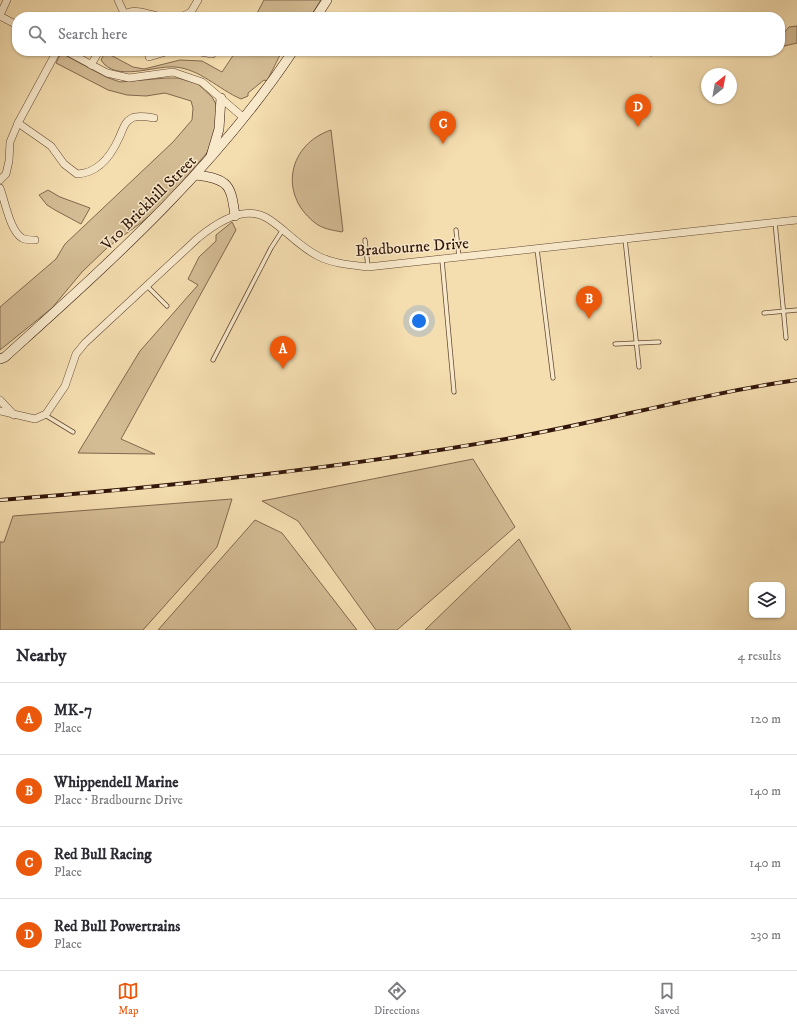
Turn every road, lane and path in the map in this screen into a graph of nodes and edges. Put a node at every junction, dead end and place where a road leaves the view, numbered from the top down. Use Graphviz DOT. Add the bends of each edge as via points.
graph roads {
  1 [pos="8,0"];
  2 [pos="118,0"];
  3 [pos="198,0"];
  4 [pos="327,0"];
  5 [pos="122,12"];
  6 [pos="191,12"];
  7 [pos="319,12"];
  8 [pos="0,15"];
  9 [pos="12,22"];
  10 [pos="54,56"];
  11 [pos="75,56"];
  12 [pos="96,56"];
  13 [pos="152,56"];
  14 [pos="290,56"];
  15 [pos="149,57"];
  16 [pos="91,65"];
  17 [pos="221,98"];
  18 [pos="154,118"];
  19 [pos="244,118"];
  20 [pos="18,123"];
  21 [pos="210,160"];
  22 [pos="196,175"];
  23 [pos="0,180"];
  24 [pos="0,188"];
  25 [pos="235,216"];
  26 [pos="797,220"];
  27 [pos="775,222"];
  28 [pos="456,230"];
  29 [pos="282,231"];
  30 [pos="625,239"];
  31 [pos="35,240"];
  32 [pos="365,240"];
  33 [pos="537,249"];
  34 [pos="460,258"];
  35 [pos="442,260"];
  36 [pos="368,267"];
  37 [pos="146,285"];
  38 [pos="167,306"];
  39 [pos="797,310"];
  40 [pos="783,312"];
  41 [pos="764,313"];
  42 [pos="786,338"];
  43 [pos="659,342"];
  44 [pos="636,343"];
  45 [pos="615,344"];
  46 [pos="2,358"];
  47 [pos="213,360"];
  48 [pos="0,367"];
  49 [pos="639,367"];
  50 [pos="553,378"];
  51 [pos="454,392"];
  52 [pos="0,400"];
  53 [pos="0,411"];
  54 [pos="15,415"];
  55 [pos="45,415"];
  56 [pos="73,432"];
  1 -- 8 [label="street"];
  2 -- 5 [label="street"];
  3 -- 6 [label="street"];
  4 -- 7 [label="street"];
  8 -- 9 [label="street"];
  10 -- 20 [label="street"];
  11 -- 16 [label="street"];
  12 -- 16 [label="street"];
  13 -- 15 [label="street"];
  14 -- 19 [label="street, V10 Brickhill Street"];
  16 -- 17 [label="street" via="107,73 129,78 173,72 202,82"];
  17 -- 19 [label="street"];
  17 -- 21 [label="street" via="219,128"];
  18 -- 20 [label="street" via="133,117 124,124 119,138 102,163 88,173 77,174 64,164 51,146"];
  19 -- 21 [label="street, V10 Brickhill Street"];
  20 -- 23 [label="street" via="10,142 6,174"];
  21 -- 22 [label="street, V10 Brickhill Street"];
  22 -- 25 [label="street" via="214,177 227,185 232,194"];
  22 -- 46 [label="street, V10 Brickhill Street" via="122,250"];
  24 -- 31 [label="street" via="17,234 23,239"];
  25 -- 29 [label="street, Bradbourne Drive" via="248,212 266,217"];
  25 -- 37 [label="street, Bradbourne Drive" via="214,225"];
  26 -- 27 [label="street, Bradbourne Drive"];
  27 -- 30 [label="street, Bradbourne Drive"];
  27 -- 40 [label="lane"];
  28 -- 34 [label="lane"];
  29 -- 36 [label="street, Bradbourne Drive" via="318,256 340,264"];
  29 -- 47 [label="lane"];
  30 -- 33 [label="street, Bradbourne Drive"];
  30 -- 44 [label="lane"];
  32 -- 36 [label="lane"];
  33 -- 34 [label="street, Bradbourne Drive"];
  33 -- 50 [label="lane"];
  34 -- 35 [label="street, Bradbourne Drive"];
  35 -- 36 [label="street, Bradbourne Drive"];
  35 -- 51 [label="lane"];
  37 -- 38 [label="lane"];
  37 -- 55 [label="street, Bradbourne Drive" via="76,354 65,386"];
  39 -- 40 [label="lane"];
  40 -- 41 [label="lane"];
  40 -- 42 [label="lane"];
  43 -- 44 [label="lane"];
  44 -- 45 [label="lane"];
  44 -- 49 [label="lane"];
  46 -- 48 [label="street, V10 Brickhill Street"];
  52 -- 54 [label="street"];
  53 -- 54 [label="street"];
  54 -- 55 [label="street" via="35,419"];
  55 -- 56 [label="lane"];
}
